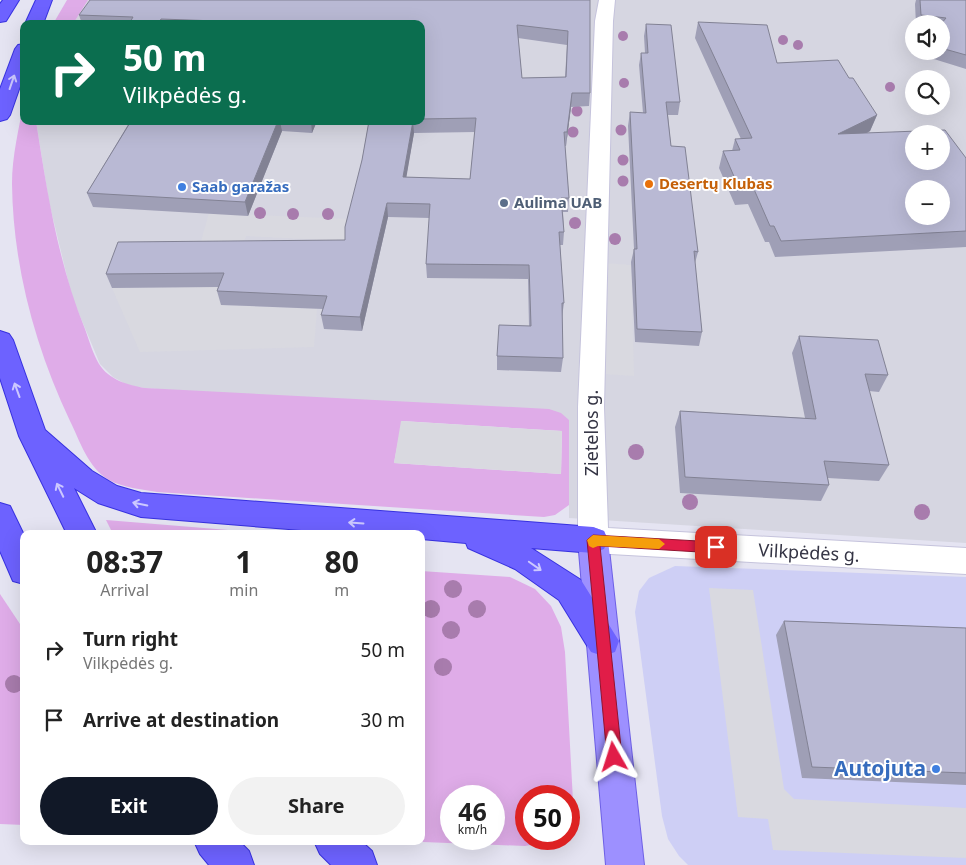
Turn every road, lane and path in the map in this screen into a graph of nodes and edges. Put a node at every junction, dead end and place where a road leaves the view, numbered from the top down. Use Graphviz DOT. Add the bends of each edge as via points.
graph roads {
  1 [pos="11,0"];
  2 [pos="44,0"];
  3 [pos="607,0"];
  4 [pos="0,17"];
  5 [pos="36,20"];
  6 [pos="20,60"];
  7 [pos="0,115"];
  8 [pos="0,340"];
  9 [pos="33,436"];
  10 [pos="0,515"];
  11 [pos="80,530"];
  12 [pos="396,530"];
  13 [pos="425,530"];
  14 [pos="459,531"];
  15 [pos="593,540"];
  16 [pos="0,554"];
  17 [pos="966,561"];
  18 [pos="20,562"];
  19 [pos="20,568"];
  20 [pos="603,641"];
  21 [pos="217,845"];
  22 [pos="337,845"];
  23 [pos="235,865"];
  24 [pos="358,865"];
  25 [pos="626,865"];
  1 -- 4 [label="highway"];
  2 -- 5 [label="highway"];
  3 -- 15 [label="street, Zietelos g." via="591,407"];
  7 -- 6 [label="highway, one-way"];
  9 -- 8 [label="highway, one-way"];
  11 -- 9 [label="highway, one-way"];
  12 -- 9 [label="highway, one-way" via="141,505 108,495 88,483"];
  10 -- 18 [label="highway"];
  13 -- 14 [label="highway"];
  14 -- 15 [label="highway"];
  14 -- 20 [label="highway, one-way" via="526,560 570,590"];
  15 -- 17 [label="street, Vilkpėdės g."];
  15 -- 20 [label="main road, Zietelos g."];
  16 -- 19 [label="highway"];
  20 -- 25 [label="main road, Zietelos g."];
  21 -- 23 [label="highway"];
  22 -- 24 [label="highway"];
}
